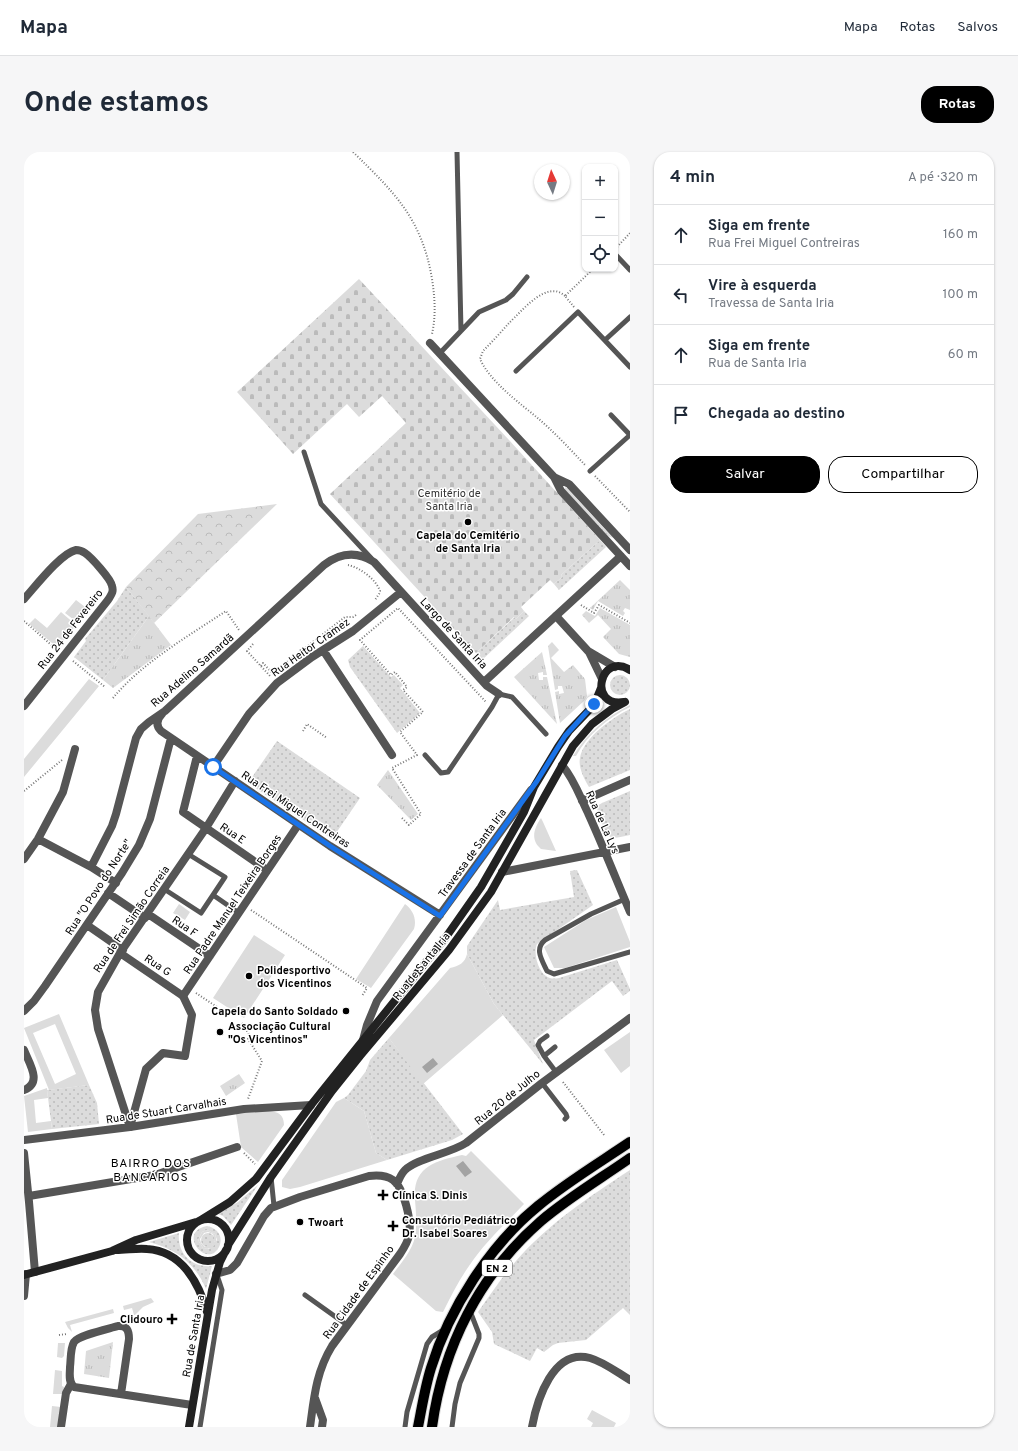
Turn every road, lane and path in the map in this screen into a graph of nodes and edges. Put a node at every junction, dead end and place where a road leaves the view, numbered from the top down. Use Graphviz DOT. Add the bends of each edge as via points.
graph roads {
  1 [pos="353,152"];
  2 [pos="457,152"];
  3 [pos="630,234"];
  4 [pos="618,245"];
  5 [pos="618,257"];
  6 [pos="630,270"];
  7 [pos="590,272"];
  8 [pos="527,277"];
  9 [pos="565,296"];
  10 [pos="578,312"];
  11 [pos="630,317"];
  12 [pos="461,331"];
  13 [pos="605,340"];
  14 [pos="430,343"];
  15 [pos="440,354"];
  16 [pos="630,367"];
  17 [pos="516,371"];
  18 [pos="611,415"];
  19 [pos="630,435"];
  20 [pos="304,452"];
  21 [pos="590,471"];
  22 [pos="554,477"];
  23 [pos="630,512"];
  24 [pos="630,550"];
  25 [pos="621,556"];
  26 [pos="374,562"];
  27 [pos="347,565"];
  28 [pos="630,566"];
  29 [pos="401,592"];
  30 [pos="24,599"];
  31 [pos="370,604"];
  32 [pos="578,604"];
  33 [pos="360,612"];
  34 [pos="556,616"];
  35 [pos="24,621"];
  36 [pos="630,623"];
  37 [pos="238,635"];
  38 [pos="58,650"];
  39 [pos="324,650"];
  40 [pos="247,651"];
  41 [pos="588,651"];
  42 [pos="73,661"];
  43 [pos="285,664"];
  44 [pos="261,666"];
  45 [pos="615,667"];
  46 [pos="279,669"];
  47 [pos="630,670"];
  48 [pos="602,679"];
  49 [pos="484,682"];
  50 [pos="277,683"];
  51 [pos="105,687"];
  52 [pos="601,688"];
  53 [pos="499,694"];
  54 [pos="113,698"];
  55 [pos="628,701"];
  56 [pos="486,702"];
  57 [pos="24,706"];
  58 [pos="165,711"];
  59 [pos="303,731"];
  60 [pos="546,734"];
  61 [pos="170,738"];
  62 [pos="326,738"];
  63 [pos="75,749"];
  64 [pos="392,755"];
  65 [pos="425,755"];
  66 [pos="197,756"];
  67 [pos="562,765"];
  68 [pos="213,767"];
  69 [pos="630,780"];
  70 [pos="537,781"];
  71 [pos="235,782"];
  72 [pos="24,791"];
  73 [pos="582,801"];
  74 [pos="402,818"];
  75 [pos="298,825"];
  76 [pos="206,828"];
  77 [pos="38,839"];
  78 [pos="630,847"];
  79 [pos="605,852"];
  80 [pos="188,854"];
  81 [pos="24,859"];
  82 [pos="91,867"];
  83 [pos="267,870"];
  84 [pos="502,872"];
  85 [pos="116,883"];
  86 [pos="164,890"];
  87 [pos="108,893"];
  88 [pos="213,895"];
  89 [pos="625,899"];
  90 [pos="244,905"];
  91 [pos="630,912"];
  92 [pos="239,913"];
  93 [pos="146,916"];
  94 [pos="440,916"];
  95 [pos="87,925"];
  96 [pos="121,951"];
  97 [pos="630,952"];
  98 [pos="210,956"];
  99 [pos="186,992"];
  100 [pos="362,996"];
  101 [pos="217,1007"];
  102 [pos="24,1011"];
  103 [pos="630,1018"];
  104 [pos="242,1023"];
  105 [pos="547,1036"];
  106 [pos="363,1040"];
  107 [pos="556,1047"];
  108 [pos="24,1050"];
  109 [pos="544,1056"];
  110 [pos="556,1072"];
  111 [pos="563,1082"];
  112 [pos="542,1083"];
  113 [pos="24,1090"];
  114 [pos="248,1099"];
  115 [pos="311,1105"];
  116 [pos="565,1119"];
  117 [pos="130,1127"];
  118 [pos="604,1135"];
  119 [pos="24,1140"];
  120 [pos="630,1142"];
  121 [pos="237,1147"];
  122 [pos="24,1153"];
  123 [pos="630,1158"];
  124 [pos="260,1168"];
  125 [pos="270,1177"];
  126 [pos="25,1179"];
  127 [pos="397,1184"];
  128 [pos="27,1200"];
  129 [pos="274,1206"];
  130 [pos="199,1221"];
  131 [pos="227,1247"];
  132 [pos="112,1251"];
  133 [pos="34,1272"];
  134 [pos="25,1274"];
  135 [pos="216,1274"];
  136 [pos="305,1294"];
  137 [pos="24,1296"];
  138 [pos="469,1309"];
  139 [pos="208,1313"];
  140 [pos="347,1325"];
  141 [pos="446,1329"];
  142 [pos="69,1333"];
  143 [pos="59,1334"];
  144 [pos="630,1380"];
  145 [pos="71,1384"];
  146 [pos="121,1394"];
  147 [pos="314,1396"];
  148 [pos="192,1405"];
  149 [pos="61,1427"];
  150 [pos="188,1427"];
  151 [pos="200,1427"];
  152 [pos="310,1427"];
  153 [pos="322,1427"];
  154 [pos="405,1427"];
  155 [pos="418,1427"];
  156 [pos="432,1427"];
  157 [pos="452,1427"];
  158 [pos="532,1427"];
  1 -- 14 [label="path" via="405,207 420,234 431,272 434,295 434,323"];
  2 -- 12 [label="lane"];
  3 -- 4 [label="path"];
  5 -- 6 [label="lane"];
  7 -- 9 [label="path"];
  8 -- 12 [label="lane" via="506,300 479,312"];
  9 -- 10 [label="path"];
  9 -- 21 [label="path" via="556,290 533,300 483,351 480,359 495,380 569,447"];
  10 -- 13 [label="lane"];
  10 -- 17 [label="lane"];
  11 -- 13 [label="lane"];
  12 -- 15 [label="lane"];
  13 -- 16 [label="lane"];
  14 -- 15 [label="street"];
  15 -- 22 [label="street"];
  18 -- 19 [label="lane"];
  19 -- 21 [label="lane"];
  20 -- 26 [label="lane" via="321,504"];
  21 -- 23 [label="path"];
  22 -- 24 [label="street" via="569,484"];
  22 -- 25 [label="street" via="561,491"];
  25 -- 28 [label="street"];
  25 -- 34 [label="street, Largo de Santa Iria"];
  26 -- 29 [label="street, Largo de Santa Iria"];
  26 -- 58 [label="street, Rua Adelino Samardã" via="364,556 348,554 327,563"];
  27 -- 31 [label="path" via="358,568 379,587 379,594"];
  29 -- 39 [label="street, Rua Heitor Cramez" via="353,631"];
  29 -- 49 [label="street, Largo de Santa Iria"];
  30 -- 57 [label="street, Rua 24 de Fevereiro" via="62,558 75,550 86,553 112,584 112,594 108,600"];
  32 -- 36 [label="path" via="594,613 599,605"];
  33 -- 43 [label="path" via="353,617 345,617"];
  34 -- 41 [label="street"];
  34 -- 49 [label="street, Largo de Santa Iria"];
  35 -- 38 [label="path"];
  37 -- 54 [label="path" via="241,632 226,611 166,652 126,683"];
  39 -- 50 [label="street, Rua Heitor Cramez"];
  39 -- 64 [label="street"];
  40 -- 44 [label="path"];
  41 -- 45 [label="street"];
  41 -- 48 [label="street"];
  42 -- 51 [label="path"];
  44 -- 46 [label="path" via="263,663 273,674"];
  44 -- 50 [label="path"];
  45 -- 47 [label="main road"];
  45 -- 48 [label="main road" via="607,671"];
  48 -- 52 [label="main road, Rua de Santa Iria"];
  49 -- 53 [label="street"];
  50 -- 68 [label="street, Rua Heitor Cramez" via="260,699"];
  52 -- 55 [label="main road" via="607,699 613,702"];
  52 -- 70 [label="main road, Rua de Santa Iria" via="594,704 565,736"];
  53 -- 60 [label="lane" via="510,696"];
  53 -- 65 [label="lane" via="448,772 441,773"];
  55 -- 67 [label="main road, Rua de Santa Iria" via="592,724 573,746"];
  56 -- 74 [label="path" via="398,608 360,640 391,675 395,672 407,687 403,690 423,712 400,732 417,756 392,768 421,814 409,825"];
  58 -- 61 [label="street, Rua Frei Miguel Contreiras" via="157,725"];
  58 -- 82 [label="street, Rua Adelino Samardã" via="149,722 136,738 116,814"];
  59 -- 62 [label="path" via="307,724"];
  61 -- 66 [label="street, Rua Frei Miguel Contreiras"];
  61 -- 85 [label="street, Rua \"O Povo do Norte\"" via="150,819 139,845"];
  63 -- 72 [label="path"];
  63 -- 77 [label="street" via="63,792"];
  66 -- 68 [label="street, Rua Frei Miguel Contreiras"];
  66 -- 76 [label="street, Rua E" via="183,812"];
  67 -- 73 [label="street, Rua de La Lys" via="570,775"];
  67 -- 84 [label="main road, Rua de Santa Iria"];
  68 -- 71 [label="street, Rua Frei Miguel Contreiras"];
  69 -- 73 [label="street"];
  70 -- 94 [label="street, Travessa de Santa Iria"];
  70 -- 106 [label="main road, Rua de Santa Iria" via="524,812 469,905"];
  71 -- 75 [label="street, Rua Frei Miguel Contreiras"];
  71 -- 76 [label="street, Rua de Frei Simão Correia"];
  73 -- 79 [label="street, Rua de La Lys"];
  75 -- 83 [label="street, Rua Padre Manuel Teixeira Borges"];
  75 -- 94 [label="street, Rua Frei Miguel Contreiras"];
  76 -- 80 [label="street, Rua de Frei Simão Correia"];
  76 -- 83 [label="street, Rua E"];
  77 -- 81 [label="street"];
  77 -- 82 [label="street"];
  78 -- 79 [label="street"];
  79 -- 84 [label="street"];
  79 -- 89 [label="street, Rua de La Lys"];
  80 -- 86 [label="street, Rua de Frei Simão Correia"];
  80 -- 88 [label="lane" via="224,877"];
  82 -- 85 [label="street"];
  83 -- 90 [label="street, Rua Padre Manuel Teixeira Borges"];
  84 -- 125 [label="main road, Rua de Santa Iria" via="453,946 348,1070"];
  85 -- 87 [label="street, Rua \"O Povo do Norte\""];
  86 -- 88 [label="lane" via="201,913"];
  86 -- 93 [label="street, Rua de Frei Simão Correia"];
  87 -- 93 [label="street, Rua F"];
  87 -- 95 [label="street, Rua \"O Povo do Norte\""];
  88 -- 92 [label="lane"];
  89 -- 91 [label="street, Rua de La Lys"];
  89 -- 97 [label="lane" via="590,914 545,940 539,949 547,971 554,974"];
  90 -- 92 [label="street, Rua Padre Manuel Teixeira Borges"];
  90 -- 100 [label="path" via="367,988"];
  92 -- 98 [label="street, Rua Padre Manuel Teixeira Borges"];
  93 -- 96 [label="street, Rua de Frei Simão Correia"];
  93 -- 98 [label="street, Rua F"];
  94 -- 106 [label="street, Travessa de Santa Iria" via="377,1001"];
  95 -- 96 [label="street, Rua G"];
  95 -- 102 [label="street, Rua \"O Povo do Norte\"" via="34,1002"];
  96 -- 99 [label="street, Rua G"];
  96 -- 117 [label="street, Rua de Frei Simão Correia" via="98,992 95,1010 101,1041"];
  98 -- 99 [label="street, Rua Padre Manuel Teixeira Borges"];
  99 -- 101 [label="path"];
  99 -- 117 [label="street" via="192,1015 185,1056 163,1053 146,1069"];
  103 -- 110 [label="street, Rua 20 de Julho"];
  104 -- 114 [label="path" via="250,1036 248,1039 262,1061"];
  105 -- 109 [label="lane" via="538,1044"];
  106 -- 115 [label="main road, Rua de Santa Iria"];
  107 -- 109 [label="lane"];
  108 -- 113 [label="street" via="34,1078 30,1087"];
  109 -- 110 [label="lane"];
  110 -- 112 [label="street, Rua 20 de Julho"];
  111 -- 118 [label="path"];
  112 -- 116 [label="lane" via="566,1114"];
  112 -- 127 [label="street, Rua 20 de Julho" via="463,1146 408,1167 403,1171"];
  115 -- 117 [label="street, Rua de Stuart Carvalhais" via="238,1110"];
  115 -- 124 [label="main road, Rua de Santa Iria"];
  117 -- 119 [label="street, Rua de Stuart Carvalhais"];
  120 -- 141 [label="main road, EN 2" via="545,1200 520,1222 478,1273"];
  121 -- 124 [label="path"];
  121 -- 128 [label="street" via="155,1175"];
  122 -- 126 [label="street"];
  123 -- 138 [label="main road, EN 2" via="559,1207 532,1230 501,1263"];
  124 -- 130 [label="main road, Rua de Santa Iria" via="252,1184 237,1197"];
  125 -- 129 [label="lane"];
  125 -- 131 [label="main road, Rua de Santa Iria"];
  126 -- 128 [label="street"];
  127 -- 129 [label="street" via="387,1177 369,1176"];
  127 -- 140 [label="street, Rua Cidade de Espinho" via="410,1222 410,1234 406,1245"];
  128 -- 133 [label="street"];
  129 -- 135 [label="street" via="264,1216 238,1263"];
  130 -- 131 [label="main road" via="216,1220 224,1226 228,1235"];
  130 -- 131 [label="main road" via="189,1230 186,1240 193,1255 203,1260 214,1260 223,1254"];
  130 -- 132 [label="main road" via="136,1240"];
  131 -- 135 [label="main road, Rua de Santa Iria"];
  132 -- 133 [label="main road"];
  132 -- 139 [label="main road" via="148,1249 174,1258 195,1280"];
  133 -- 134 [label="main road"];
  134 -- 137 [label="street"];
  135 -- 139 [label="main road, Rua de Santa Iria"];
  135 -- 151 [label="lane" via="222,1290"];
  136 -- 140 [label="lane"];
  138 -- 156 [label="main road, EN 2" via="450,1353 438,1392"];
  138 -- 157 [label="lane" via="479,1338 460,1384"];
  139 -- 148 [label="main road, Rua de Santa Iria"];
  140 -- 147 [label="street, Rua Cidade de Espinho" via="325,1358 318,1374"];
  141 -- 154 [label="lane" via="432,1337 427,1344"];
  141 -- 155 [label="main road, EN 2" via="428,1376"];
  142 -- 143 [label="path"];
  144 -- 158 [label="street" via="589,1358 578,1357 565,1361 554,1371 543,1392 536,1407"];
  145 -- 146 [label="street" via="77,1388"];
  145 -- 146 [label="street" via="72,1349 76,1340 122,1326 126,1328 129,1336"];
  145 -- 149 [label="street" via="66,1394"];
  146 -- 148 [label="street"];
  147 -- 152 [label="street, Rua Cidade de Espinho"];
  147 -- 153 [label="street" via="323,1420"];
  148 -- 150 [label="main road, Rua de Santa Iria"];
}
